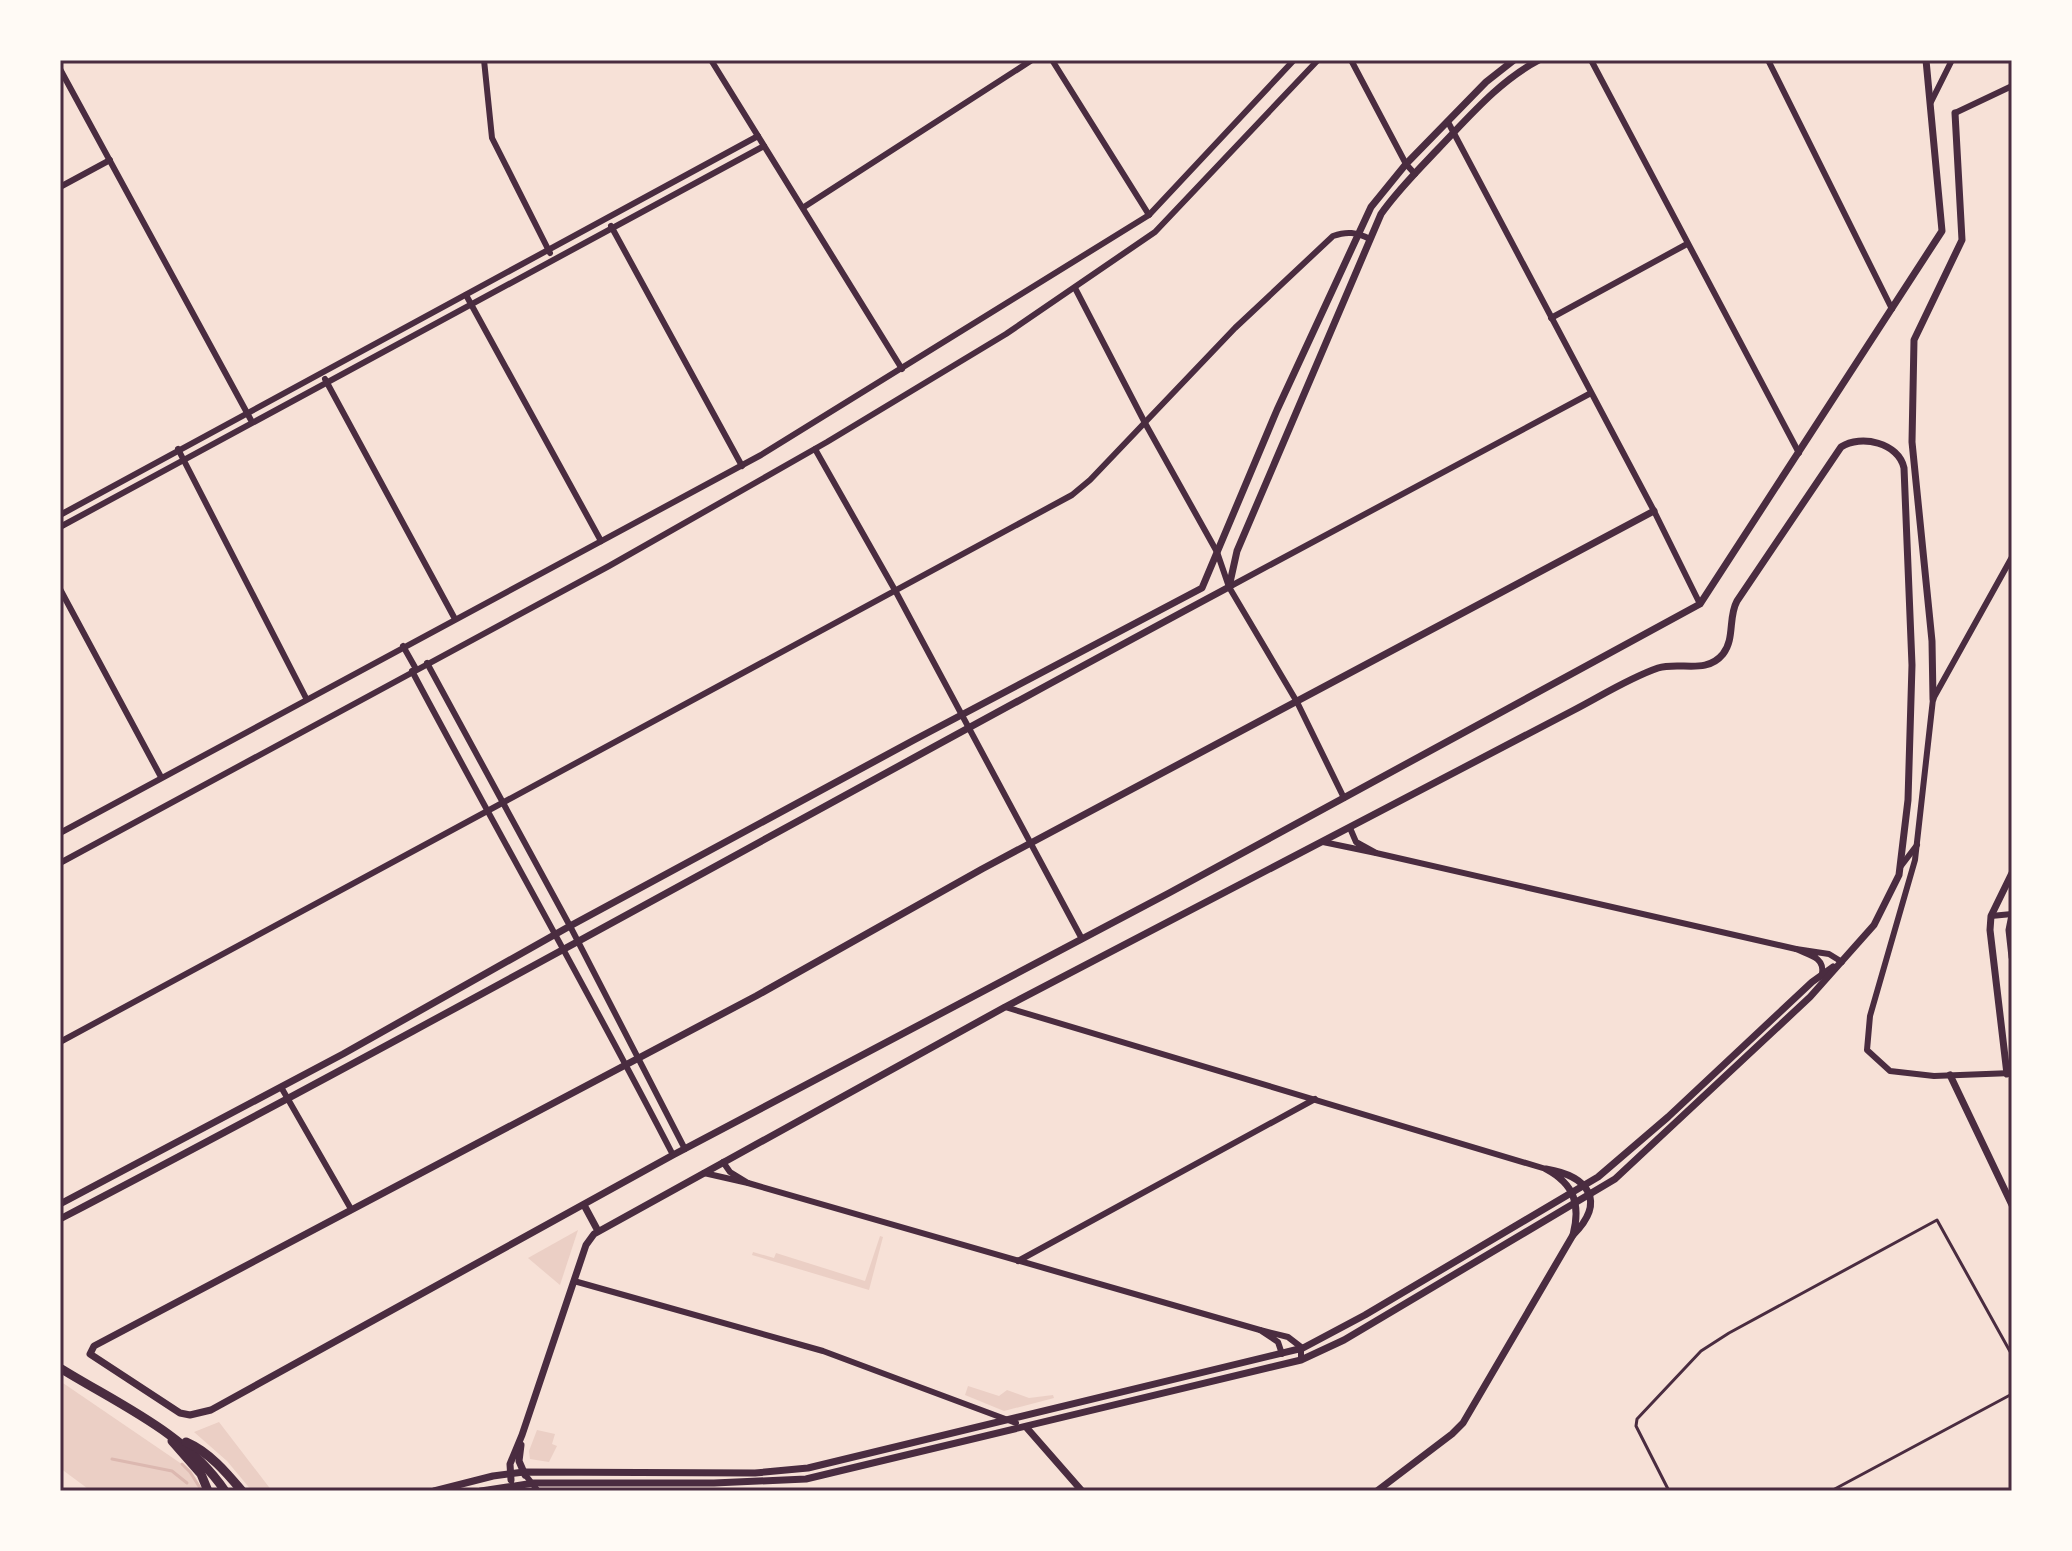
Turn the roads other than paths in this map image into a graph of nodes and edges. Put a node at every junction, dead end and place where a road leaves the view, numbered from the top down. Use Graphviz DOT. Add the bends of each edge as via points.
graph roads {
  1 [pos="484,60"];
  2 [pos="711,60"];
  3 [pos="1032,60"];
  4 [pos="1052,60"];
  5 [pos="1294,60"];
  6 [pos="1318,60"];
  7 [pos="1351,60"];
  8 [pos="1514,60"];
  9 [pos="1539,60"];
  10 [pos="1591,60"];
  11 [pos="1768,60"];
  12 [pos="1926,60"];
  13 [pos="1952,60"];
  14 [pos="60,69"];
  15 [pos="2012,86"];
  16 [pos="1931,102"];
  17 [pos="1955,113"];
  18 [pos="1448,122"];
  19 [pos="1453,133"];
  20 [pos="758,136"];
  21 [pos="764,146"];
  22 [pos="110,160"];
  23 [pos="1406,164"];
  24 [pos="1415,174"];
  25 [pos="60,187"];
  26 [pos="804,207"];
  27 [pos="1149,215"];
  28 [pos="607,220"];
  29 [pos="613,229"];
  30 [pos="1357,232"];
  31 [pos="1370,239"];
  32 [pos="1687,244"];
  33 [pos="548,250"];
  34 [pos="553,260"];
  35 [pos="1075,288"];
  36 [pos="466,295"];
  37 [pos="472,305"];
  38 [pos="1892,309"];
  39 [pos="1551,318"];
  40 [pos="1305,350"];
  41 [pos="1319,356"];
  42 [pos="902,369"];
  43 [pos="322,373"];
  44 [pos="327,382"];
  45 [pos="1591,393"];
  46 [pos="246,411"];
  47 [pos="252,422"];
  48 [pos="1145,423"];
  49 [pos="178,449"];
  50 [pos="815,449"];
  51 [pos="1799,453"];
  52 [pos="184,460"];
  53 [pos="742,466"];
  54 [pos="1654,511"];
  55 [pos="60,515"];
  56 [pos="60,527"];
  57 [pos="601,541"];
  58 [pos="1217,552"];
  59 [pos="2012,557"];
  60 [pos="1229,587"];
  61 [pos="60,589"];
  62 [pos="896,592"];
  63 [pos="1700,604"];
  64 [pos="455,619"];
  65 [pos="403,646"];
  66 [pos="427,663"];
  67 [pos="414,670"];
  68 [pos="306,698"];
  69 [pos="1933,699"];
  70 [pos="1297,702"];
  71 [pos="962,715"];
  72 [pos="969,728"];
  73 [pos="161,777"];
  74 [pos="1344,798"];
  75 [pos="502,803"];
  76 [pos="487,812"];
  77 [pos="1350,828"];
  78 [pos="60,833"];
  79 [pos="1323,842"];
  80 [pos="1918,842"];
  81 [pos="1031,843"];
  82 [pos="1376,853"];
  83 [pos="60,863"];
  84 [pos="1901,866"];
  85 [pos="2012,873"];
  86 [pos="2012,914"];
  87 [pos="1991,916"];
  88 [pos="570,926"];
  89 [pos="557,935"];
  90 [pos="1082,939"];
  91 [pos="578,941"];
  92 [pos="565,948"];
  93 [pos="1796,949"];
  94 [pos="2012,957"];
  95 [pos="1842,962"];
  96 [pos="1822,974"];
  97 [pos="1005,1007"];
  98 [pos="60,1042"];
  99 [pos="637,1058"];
  100 [pos="626,1064"];
  101 [pos="2009,1074"];
  102 [pos="1950,1075"];
  103 [pos="281,1087"];
  104 [pos="289,1098"];
  105 [pos="1315,1099"];
  106 [pos="685,1149"];
  107 [pos="673,1155"];
  108 [pos="723,1162"];
  109 [pos="1546,1169"];
  110 [pos="704,1173"];
  111 [pos="748,1183"];
  112 [pos="1588,1190"];
  113 [pos="1573,1199"];
  114 [pos="60,1204"];
  115 [pos="584,1205"];
  116 [pos="2012,1205"];
  117 [pos="351,1209"];
  118 [pos="60,1219"];
  119 [pos="598,1231"];
  120 [pos="1573,1235"];
  121 [pos="1018,1261"];
  122 [pos="574,1281"];
  123 [pos="1260,1330"];
  124 [pos="1301,1349"];
  125 [pos="1282,1354"];
  126 [pos="2012,1355"];
  127 [pos="1301,1360"];
  128 [pos="60,1368"];
  129 [pos="2012,1394"];
  130 [pos="975,1409"];
  131 [pos="1012,1422"];
  132 [pos="984,1427"];
  133 [pos="1027,1427"];
  134 [pos="161,1430"];
  135 [pos="522,1435"];
  136 [pos="527,1478"];
  137 [pos="513,1482"];
  138 [pos="208,1491"];
  139 [pos="225,1491"];
  140 [pos="242,1491"];
  141 [pos="434,1491"];
  142 [pos="481,1491"];
  143 [pos="538,1491"];
  144 [pos="1082,1491"];
  145 [pos="1377,1491"];
  146 [pos="1669,1491"];
  147 [pos="1831,1491"];
  1 -- 33 [label="street" via="492,138"];
  2 -- 20 [label="street"];
  3 -- 26 [label="street"];
  4 -- 27 [label="street"];
  5 -- 27 [label="street"];
  6 -- 35 [label="street" via="1155,232"];
  7 -- 23 [label="street"];
  8 -- 18 [label="street"];
  9 -- 19 [label="street" via="1507,80"];
  10 -- 32 [label="street"];
  11 -- 38 [label="street"];
  12 -- 16 [label="street"];
  13 -- 16 [label="street"];
  14 -- 22 [label="street"];
  15 -- 17 [label="street"];
  16 -- 38 [label="street" via="1942,231"];
  17 -- 69 [label="street" via="1962,240 1914,340 1912,442"];
  18 -- 19 [label="street"];
  18 -- 23 [label="street"];
  19 -- 24 [label="street"];
  19 -- 39 [label="street"];
  20 -- 21 [label="street"];
  20 -- 28 [label="street"];
  21 -- 26 [label="street"];
  21 -- 29 [label="street"];
  22 -- 25 [label="street"];
  22 -- 46 [label="street"];
  23 -- 24 [label="street"];
  23 -- 30 [label="street"];
  24 -- 31 [label="street" via="1381,214"];
  26 -- 42 [label="street"];
  27 -- 42 [label="street"];
  28 -- 29 [label="street"];
  28 -- 33 [label="street"];
  29 -- 34 [label="street"];
  29 -- 53 [label="street"];
  30 -- 31 [label="street"];
  30 -- 40 [label="street"];
  30 -- 48 [label="street" via="1333,236"];
  31 -- 41 [label="street"];
  32 -- 39 [label="street"];
  32 -- 51 [label="street"];
  33 -- 34 [label="street"];
  33 -- 36 [label="street"];
  34 -- 37 [label="street"];
  35 -- 48 [label="street"];
  35 -- 50 [label="street"];
  36 -- 37 [label="street"];
  36 -- 43 [label="street"];
  37 -- 44 [label="street"];
  37 -- 57 [label="street"];
  38 -- 51 [label="street"];
  39 -- 45 [label="street"];
  40 -- 41 [label="street"];
  40 -- 58 [label="street"];
  41 -- 60 [label="street" via="1237,551"];
  42 -- 53 [label="street"];
  43 -- 44 [label="street"];
  43 -- 46 [label="street"];
  44 -- 47 [label="street"];
  44 -- 64 [label="street"];
  45 -- 54 [label="street"];
  45 -- 60 [label="street"];
  46 -- 47 [label="street"];
  46 -- 49 [label="street"];
  47 -- 52 [label="street"];
  48 -- 58 [label="street"];
  48 -- 62 [label="street" via="1072,495"];
  49 -- 52 [label="street"];
  49 -- 55 [label="street"];
  50 -- 62 [label="street"];
  50 -- 66 [label="street"];
  51 -- 63 [label="street"];
  52 -- 56 [label="street"];
  52 -- 68 [label="street"];
  53 -- 57 [label="street"];
  54 -- 63 [label="street"];
  54 -- 70 [label="street"];
  57 -- 64 [label="street"];
  58 -- 60 [label="street"];
  58 -- 71 [label="street" via="1202,588"];
  59 -- 69 [label="street"];
  60 -- 70 [label="street"];
  60 -- 72 [label="street"];
  61 -- 73 [label="street"];
  62 -- 71 [label="street"];
  62 -- 75 [label="street"];
  63 -- 74 [label="street"];
  64 -- 65 [label="street"];
  65 -- 67 [label="street"];
  65 -- 68 [label="street"];
  66 -- 67 [label="street"];
  66 -- 75 [label="street"];
  67 -- 76 [label="street"];
  67 -- 83 [label="street"];
  68 -- 73 [label="street"];
  69 -- 80 [label="street"];
  70 -- 74 [label="street"];
  70 -- 81 [label="street"];
  71 -- 72 [label="street"];
  71 -- 88 [label="street"];
  72 -- 81 [label="street"];
  72 -- 91 [label="street"];
  73 -- 78 [label="street"];
  74 -- 90 [label="street"];
  75 -- 76 [label="street"];
  75 -- 88 [label="street"];
  76 -- 89 [label="street"];
  76 -- 98 [label="street"];
  77 -- 79 [label="street"];
  77 -- 82 [label="street" via="1356,842"];
  77 -- 84 [label="street" via="1656,669 1705,666 1719,658 1728,646 1737,601 1836,453 1846,443 1863,441 1893,449 1904,468 1912,702"];
  79 -- 82 [label="street"];
  79 -- 97 [label="street"];
  80 -- 84 [label="street"];
  80 -- 102 [label="street" via="1870,1016 1867,1050 1890,1071"];
  81 -- 90 [label="street"];
  81 -- 99 [label="street"];
  82 -- 93 [label="street"];
  84 -- 95 [label="street" via="1880,916"];
  85 -- 87 [label="street"];
  86 -- 87 [label="street"];
  86 -- 94 [label="street"];
  87 -- 101 [label="street"];
  88 -- 89 [label="street"];
  88 -- 91 [label="street"];
  89 -- 92 [label="street"];
  89 -- 103 [label="street"];
  90 -- 106 [label="street"];
  91 -- 92 [label="street"];
  91 -- 99 [label="street"];
  92 -- 100 [label="street"];
  92 -- 104 [label="street"];
  93 -- 95 [label="street" via="1827,953"];
  93 -- 96 [label="street" via="1820,960"];
  95 -- 96 [label="street"];
  95 -- 112 [label="street" via="1664,1136 1615,1179"];
  96 -- 112 [label="street"];
  97 -- 105 [label="street"];
  97 -- 108 [label="street"];
  99 -- 100 [label="street"];
  99 -- 106 [label="street"];
  100 -- 107 [label="street"];
  100 -- 117 [label="street"];
  101 -- 102 [label="street"];
  102 -- 116 [label="street"];
  103 -- 104 [label="street"];
  103 -- 114 [label="street"];
  104 -- 117 [label="street"];
  104 -- 118 [label="street"];
  105 -- 109 [label="street"];
  105 -- 121 [label="street"];
  106 -- 107 [label="street"];
  107 -- 115 [label="street"];
  108 -- 110 [label="street"];
  108 -- 111 [label="street"];
  109 -- 112 [label="street" via="1568,1174"];
  109 -- 113 [label="street" via="1563,1179"];
  110 -- 111 [label="street"];
  110 -- 119 [label="street"];
  111 -- 121 [label="street"];
  112 -- 113 [label="street"];
  112 -- 120 [label="street" via="1589,1213"];
  113 -- 120 [label="street"];
  113 -- 124 [label="street"];
  113 -- 127 [label="street" via="1344,1340"];
  115 -- 117 [label="street" via="202,1414 180,1413 90,1354 94,1346"];
  115 -- 119 [label="street"];
  119 -- 122 [label="street" via="586,1245"];
  120 -- 145 [label="street" via="1463,1423"];
  121 -- 123 [label="street"];
  122 -- 130 [label="street" via="823,1351"];
  122 -- 135 [label="street"];
  123 -- 124 [label="street" via="1294,1340"];
  123 -- 125 [label="street" via="1278,1342"];
  124 -- 125 [label="street"];
  124 -- 127 [label="street"];
  125 -- 131 [label="street"];
  126 -- 146 [label="lane" via="1937,1220 1701,1351 1637,1419"];
  127 -- 133 [label="street"];
  128 -- 134 [label="main road"];
  129 -- 147 [label="lane"];
  130 -- 131 [label="street"];
  130 -- 132 [label="street"];
  131 -- 132 [label="street"];
  131 -- 133 [label="street"];
  132 -- 136 [label="street" via="784,1472"];
  133 -- 136 [label="street" via="794,1481"];
  133 -- 144 [label="street"];
  134 -- 138 [label="main road" via="201,1474"];
  134 -- 139 [label="main road" via="198,1457"];
  134 -- 140 [label="main road" via="198,1447"];
  135 -- 136 [label="street" via="519,1461"];
  135 -- 137 [label="street" via="511,1461"];
  136 -- 137 [label="street"];
  136 -- 137 [label="street"];
  136 -- 143 [label="street"];
  137 -- 141 [label="street"];
  137 -- 142 [label="street"];
}
